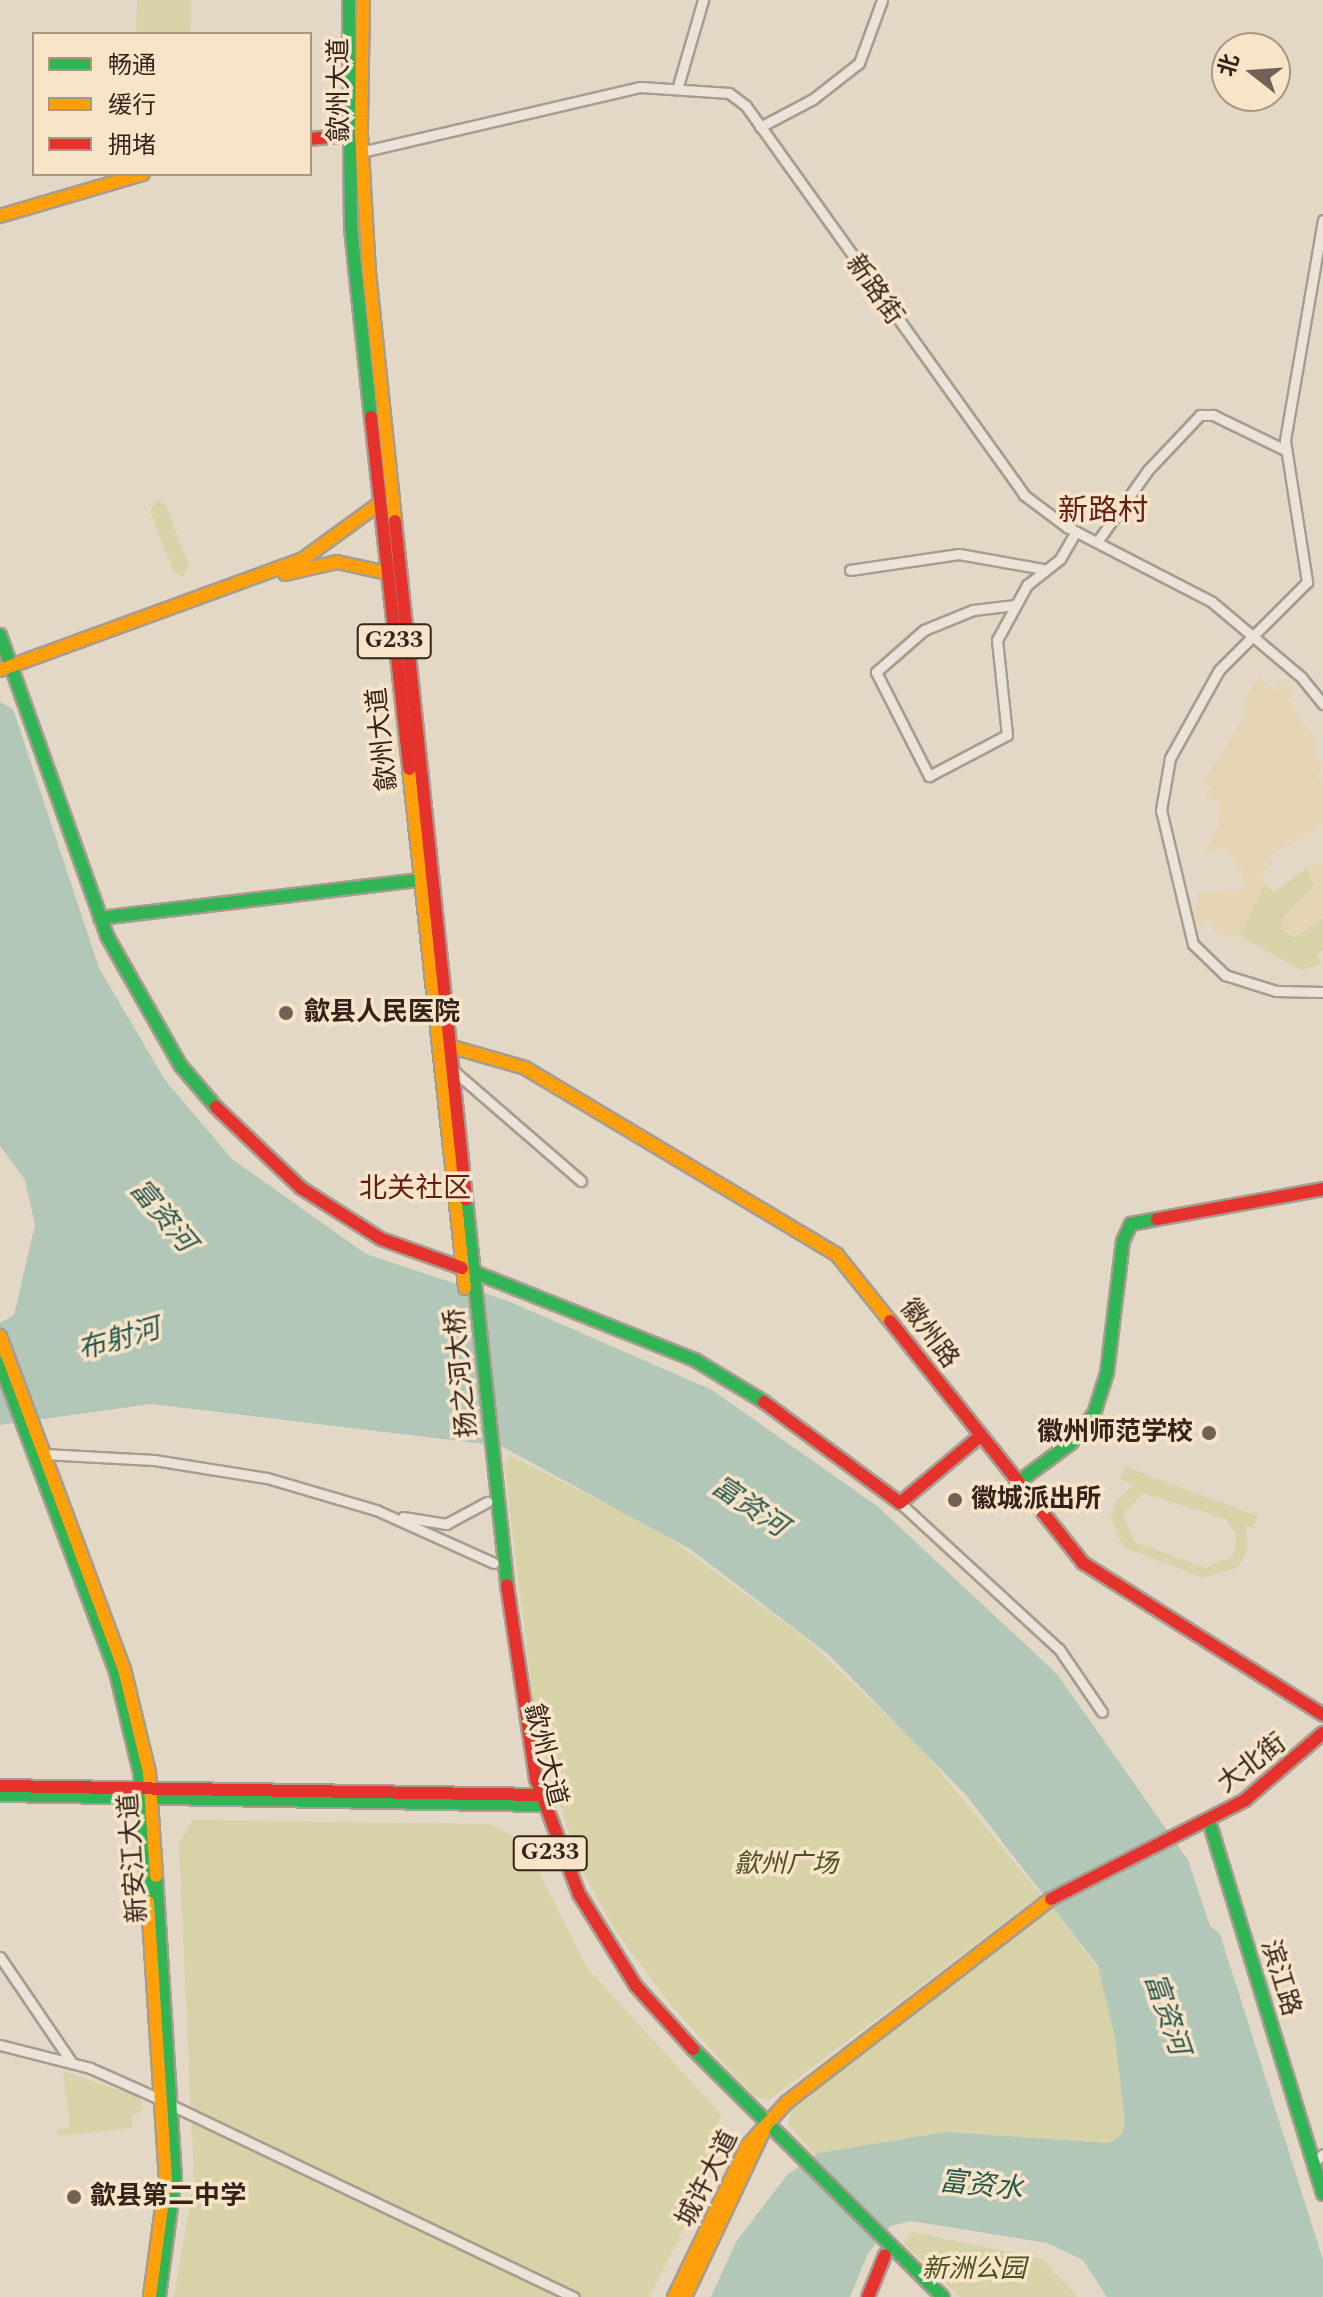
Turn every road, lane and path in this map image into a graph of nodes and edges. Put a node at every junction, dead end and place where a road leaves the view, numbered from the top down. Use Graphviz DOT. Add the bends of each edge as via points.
graph roads {
  1 [pos="349,0"];
  2 [pos="363,0"];
  3 [pos="703,0"];
  4 [pos="882,0"];
  5 [pos="678,86"];
  6 [pos="760,127"];
  7 [pos="347,135"];
  8 [pos="312,139"];
  9 [pos="361,152"];
  10 [pos="136,176"];
  11 [pos="0,216"];
  12 [pos="1323,220"];
  13 [pos="1285,450"];
  14 [pos="380,503"];
  15 [pos="1076,531"];
  16 [pos="1097,542"];
  17 [pos="1043,569"];
  18 [pos="850,570"];
  19 [pos="387,573"];
  20 [pos="1015,605"];
  21 [pos="0,635"];
  22 [pos="1254,637"];
  23 [pos="8,670"];
  24 [pos="0,679"];
  25 [pos="1323,704"];
  26 [pos="420,880"];
  27 [pos="100,918"];
  28 [pos="1323,992"];
  29 [pos="452,1047"];
  30 [pos="454,1071"];
  31 [pos="581,1181"];
  32 [pos="1323,1189"];
  33 [pos="469,1275"];
  34 [pos="0,1336"];
  35 [pos="0,1363"];
  36 [pos="31,1435"];
  37 [pos="980,1436"];
  38 [pos="44,1454"];
  39 [pos="488,1462"];
  40 [pos="1017,1483"];
  41 [pos="487,1502"];
  42 [pos="900,1503"];
  43 [pos="376,1510"];
  44 [pos="494,1563"];
  45 [pos="1102,1712"];
  46 [pos="1323,1715"];
  47 [pos="1323,1733"];
  48 [pos="0,1786"];
  49 [pos="0,1795"];
  50 [pos="148,1795"];
  51 [pos="537,1800"];
  52 [pos="1205,1822"];
  53 [pos="0,1957"];
  54 [pos="0,2045"];
  55 [pos="72,2063"];
  56 [pos="166,2102"];
  57 [pos="762,2132"];
  58 [pos="1318,2158"];
  59 [pos="1323,2194"];
  60 [pos="882,2248"];
  61 [pos="150,2297"];
  62 [pos="159,2297"];
  63 [pos="574,2297"];
  64 [pos="674,2297"];
  65 [pos="685,2297"];
  66 [pos="868,2297"];
  67 [pos="927,2297"];
  68 [pos="943,2297"];
  1 -- 7 [label="main road, 歙州大道 / G233"];
  2 -- 9 [label="main road, 歙州大道 / G233"];
  3 -- 5 [label="street"];
  4 -- 6 [label="street" via="859,63 813,99"];
  5 -- 6 [label="street, 新路街" via="729,93"];
  5 -- 9 [label="street, 新路街" via="641,87"];
  6 -- 15 [label="street, 新路街" via="979,439 1031,502"];
  7 -- 8 [label="main road"];
  7 -- 14 [label="main road, 歙州大道 / G233"];
  9 -- 29 [label="main road, 歙州大道 / G233"];
  10 -- 11 [label="main road"];
  12 -- 13 [label="street"];
  13 -- 16 [label="street" via="1213,415 1200,415 1157,459"];
  13 -- 22 [label="street" via="1307,582"];
  14 -- 19 [label="main road, 歙州大道 / G233"];
  14 -- 23 [label="main road" via="303,559"];
  15 -- 16 [label="street, 新路街"];
  15 -- 17 [label="street" via="1060,559"];
  16 -- 22 [label="street, 新路街" via="1196,592"];
  17 -- 18 [label="street" via="959,554"];
  17 -- 20 [label="street"];
  19 -- 23 [label="main road" via="337,562 293,571"];
  19 -- 26 [label="main road, 歙州大道 / G233"];
  20 -- 20 [label="street" via="995,651 1007,735 929,776 876,672 924,630 973,610"];
  21 -- 23 [label="main road"];
  22 -- 25 [label="street, 新路街"];
  22 -- 28 [label="street" via="1219,670 1170,758 1161,814 1193,944 1225,975 1276,991"];
  23 -- 24 [label="main road"];
  23 -- 27 [label="main road"];
  26 -- 27 [label="main road"];
  26 -- 33 [label="main road, 歙州大道 / G233"];
  27 -- 33 [label="main road" via="166,1045 252,1147 381,1239"];
  29 -- 30 [label="main road, 歙州大道 / G233"];
  29 -- 37 [label="main road, 徽州路" via="525,1068 828,1248 855,1272"];
  30 -- 31 [label="street"];
  30 -- 33 [label="main road, 歙州大道 / G233"];
  32 -- 40 [label="main road" via="1131,1224 1122,1247 1107,1373 1094,1414 1071,1443"];
  33 -- 39 [label="main road, 扬之河大桥 / G233"];
  33 -- 42 [label="main road" via="695,1360 798,1423"];
  34 -- 36 [label="main road"];
  35 -- 36 [label="main road"];
  36 -- 38 [label="main road, 新安江大道"];
  36 -- 50 [label="main road, 新安江大道" via="116,1672"];
  37 -- 40 [label="main road, 徽州路"];
  37 -- 42 [label="main road"];
  38 -- 43 [label="street" via="212,1467"];
  38 -- 50 [label="main road, 新安江大道" via="124,1669"];
  39 -- 41 [label="main road, 歙州大道 / G233"];
  39 -- 51 [label="main road, 歙州大道 / G233"];
  40 -- 46 [label="main road, 徽州路" via="1091,1568"];
  41 -- 43 [label="street" via="440,1524"];
  41 -- 44 [label="main road, 歙州大道 / G233"];
  42 -- 45 [label="street" via="1059,1649"];
  43 -- 44 [label="street"];
  44 -- 51 [label="main road, 歙州大道 / G233" via="509,1698"];
  47 -- 52 [label="main road, 大北街" via="1271,1783"];
  48 -- 50 [label="main road"];
  49 -- 50 [label="main road"];
  50 -- 51 [label="main road"];
  50 -- 56 [label="main road, 新安江大道"];
  51 -- 57 [label="main road, 歙州大道 / G233" via="575,1886 623,1968"];
  52 -- 57 [label="main road, 大北街" via="1039,1905 787,2102"];
  52 -- 58 [label="main road, 滨江路"];
  53 -- 55 [label="street"];
  54 -- 55 [label="street"];
  55 -- 56 [label="street"];
  56 -- 61 [label="main road, 新安江大道" via="165,2215"];
  56 -- 62 [label="main road, 新安江大道" via="174,2216"];
  56 -- 63 [label="street"];
  57 -- 60 [label="main road, 歙州大道 / G233"];
  57 -- 64 [label="main road, 城许大道"];
  57 -- 65 [label="main road, 城许大道"];
  58 -- 59 [label="main road, 滨江路"];
  60 -- 66 [label="main road"];
  60 -- 67 [label="main road, G233"];
  60 -- 68 [label="main road, G233"];
}
